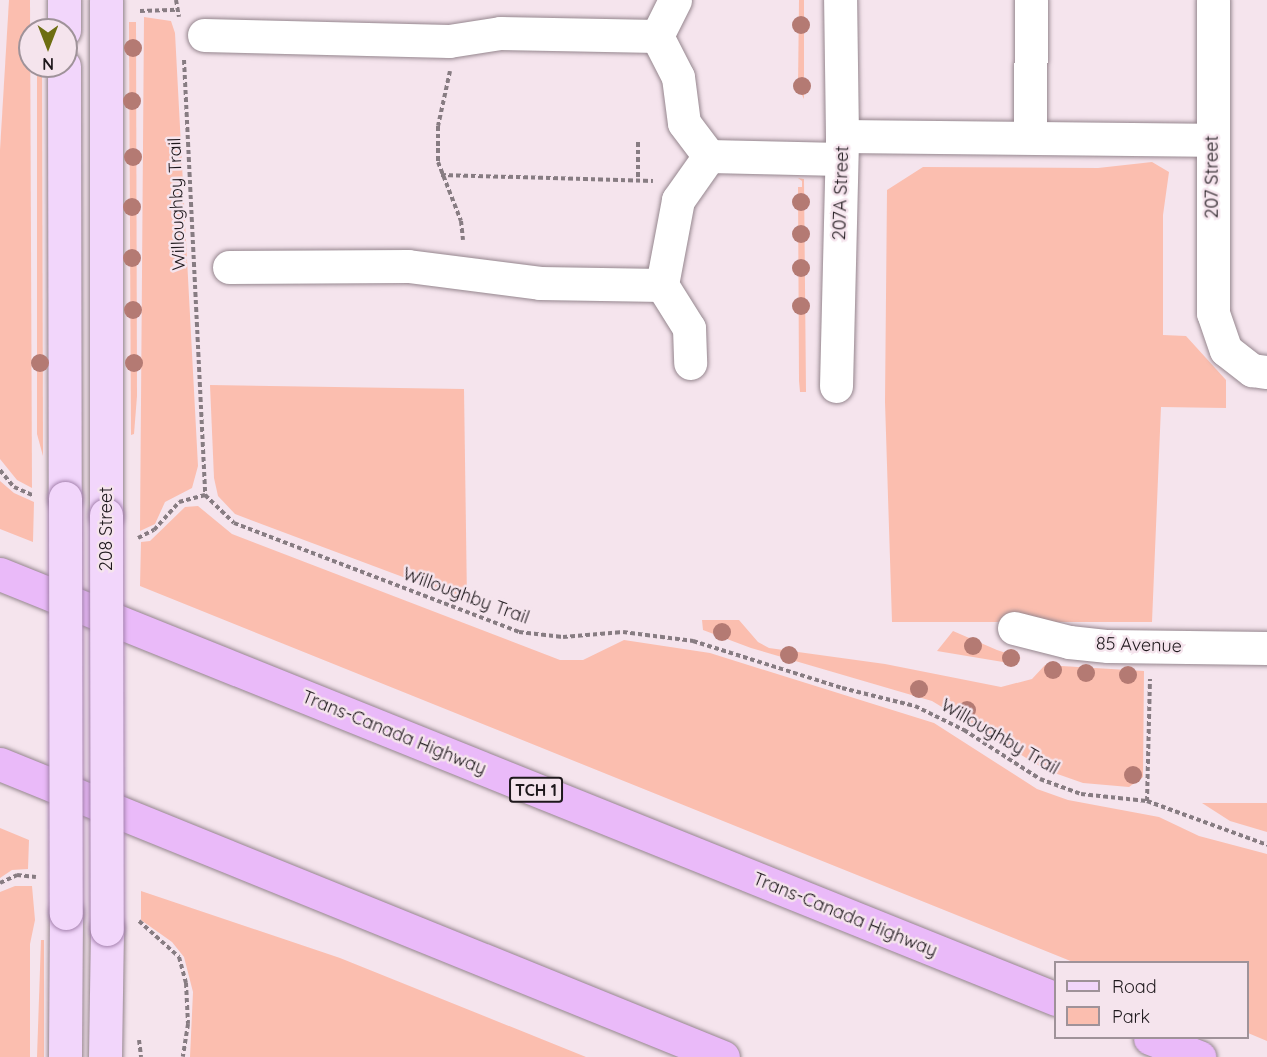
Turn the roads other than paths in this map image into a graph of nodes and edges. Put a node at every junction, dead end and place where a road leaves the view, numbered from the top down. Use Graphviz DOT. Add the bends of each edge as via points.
graph roads {
  1 [pos="64,0"];
  2 [pos="106,0"];
  3 [pos="675,0"];
  4 [pos="840,0"];
  5 [pos="1031,0"];
  6 [pos="1213,0"];
  7 [pos="64,18"];
  8 [pos="657,36"];
  9 [pos="189,39"];
  10 [pos="64,78"];
  11 [pos="1030,138"];
  12 [pos="1212,140"];
  13 [pos="842,148"];
  14 [pos="709,156"];
  15 [pos="229,267"];
  16 [pos="662,285"];
  17 [pos="690,363"];
  18 [pos="1267,372"];
  19 [pos="836,386"];
  20 [pos="0,574"];
  21 [pos="1014,628"];
  22 [pos="1267,648"];
  23 [pos="0,764"];
  24 [pos="1054,998"];
  25 [pos="1153,1039"];
  26 [pos="65,1057"];
  27 [pos="105,1057"];
  28 [pos="723,1057"];
  29 [pos="1199,1057"];
  1 -- 7 [label="main road"];
  2 -- 27 [label="main road, 208 Street, bridge"];
  3 -- 8 [label="street"];
  4 -- 13 [label="street, 207A Street"];
  5 -- 11 [label="street"];
  6 -- 12 [label="street, 207 Street"];
  8 -- 9 [label="street" via="500,33 449,41"];
  8 -- 14 [label="street" via="678,77 684,123"];
  10 -- 26 [label="main road, bridge"];
  11 -- 12 [label="street"];
  11 -- 13 [label="street"];
  12 -- 18 [label="street, 207 Street" via="1213,313 1226,351 1252,370"];
  13 -- 14 [label="street"];
  13 -- 19 [label="street, 207A Street"];
  14 -- 16 [label="street" via="678,200"];
  15 -- 16 [label="street" via="408,266 540,283"];
  16 -- 17 [label="street" via="689,328"];
  20 -- 24 [label="highway, Trans-Canada Highway / TCH 1"];
  21 -- 22 [label="street, 85 Avenue" via="1069,642"];
  23 -- 28 [label="highway"];
  25 -- 29 [label="highway"];
}
